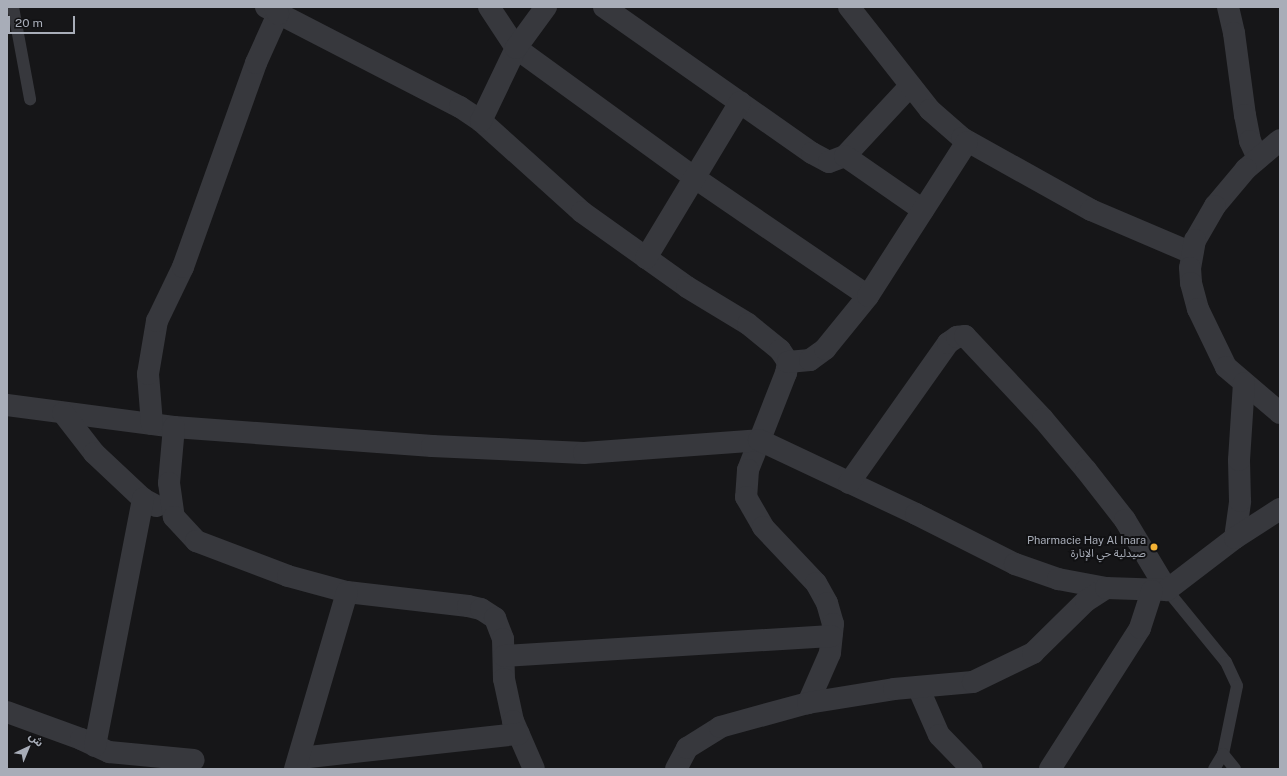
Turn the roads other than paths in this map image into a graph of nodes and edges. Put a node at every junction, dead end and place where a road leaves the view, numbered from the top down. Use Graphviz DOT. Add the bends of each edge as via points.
graph roads {
  1 [pos="13,7"];
  2 [pos="489,7"];
  3 [pos="546,7"];
  4 [pos="604,7"];
  5 [pos="849,7"];
  6 [pos="1228,7"];
  7 [pos="273,9"];
  8 [pos="516,48"];
  9 [pos="910,86"];
  10 [pos="30,100"];
  11 [pos="740,102"];
  12 [pos="481,121"];
  13 [pos="1280,140"];
  14 [pos="967,142"];
  15 [pos="845,156"];
  16 [pos="1258,158"];
  17 [pos="695,178"];
  18 [pos="923,210"];
  19 [pos="1192,253"];
  20 [pos="646,258"];
  21 [pos="868,296"];
  22 [pos="788,362"];
  23 [pos="1244,383"];
  24 [pos="7,405"];
  25 [pos="63,412"];
  26 [pos="1280,413"];
  27 [pos="152,424"];
  28 [pos="174,427"];
  29 [pos="759,440"];
  30 [pos="849,483"];
  31 [pos="143,499"];
  32 [pos="1280,509"];
  33 [pos="174,517"];
  34 [pos="1235,538"];
  35 [pos="1106,588"];
  36 [pos="1160,591"];
  37 [pos="347,592"];
  38 [pos="831,636"];
  39 [pos="504,656"];
  40 [pos="918,687"];
  41 [pos="808,703"];
  42 [pos="7,712"];
  43 [pos="519,734"];
  44 [pos="95,746"];
  45 [pos="1223,754"];
  46 [pos="194,760"];
  47 [pos="298,764"];
  48 [pos="534,769"];
  49 [pos="676,769"];
  50 [pos="972,769"];
  51 [pos="1050,769"];
  52 [pos="1214,769"];
  53 [pos="1235,769"];
  1 -- 10 [label="lane"];
  2 -- 8 [label="street"];
  3 -- 8 [label="street"];
  4 -- 11 [label="street"];
  5 -- 9 [label="street"];
  6 -- 16 [label="street" via="1250,141"];
  7 -- 12 [label="street" via="460,107"];
  7 -- 27 [label="street" via="183,267 157,321 148,374"];
  8 -- 12 [label="street"];
  8 -- 17 [label="street"];
  9 -- 14 [label="street" via="936,115"];
  9 -- 15 [label="street"];
  11 -- 15 [label="street" via="823,160 834,162"];
  11 -- 17 [label="street"];
  12 -- 20 [label="street" via="582,212"];
  13 -- 16 [label="street"];
  14 -- 18 [label="street"];
  14 -- 19 [label="street" via="1091,210"];
  15 -- 18 [label="street"];
  16 -- 19 [label="street" via="1215,206 1203,224"];
  17 -- 20 [label="street"];
  17 -- 21 [label="street"];
  18 -- 21 [label="street"];
  19 -- 23 [label="street" via="1191,283 1203,323 1226,368"];
  20 -- 22 [label="street" via="770,340"];
  21 -- 22 [label="street" via="821,354 810,360"];
  22 -- 29 [label="street" via="781,387"];
  23 -- 26 [label="street"];
  23 -- 34 [label="street" via="1239,460 1240,501"];
  24 -- 25 [label="street"];
  25 -- 27 [label="street"];
  25 -- 31 [label="street" via="94,453"];
  27 -- 28 [label="street"];
  28 -- 29 [label="street" via="432,446 584,452"];
  28 -- 33 [label="street" via="169,483"];
  29 -- 30 [label="street"];
  29 -- 38 [label="street" via="748,470 746,498 763,527 816,583 827,603 833,624"];
  30 -- 35 [label="street" via="1015,564 1058,579"];
  30 -- 36 [label="street" via="948,343 957,337 965,336 1043,419 1125,520"];
  31 -- 33 [label="street"];
  31 -- 44 [label="street"];
  32 -- 34 [label="street"];
  33 -- 37 [label="street" via="196,541 288,576"];
  34 -- 36 [label="street"];
  35 -- 36 [label="street" via="1138,587"];
  35 -- 40 [label="street" via="1086,601 1033,653 1007,667 973,682"];
  36 -- 45 [label="lane" via="1226,662 1238,686"];
  36 -- 51 [label="street" via="1140,628"];
  37 -- 39 [label="street" via="481,609 495,618 503,639"];
  37 -- 47 [label="street"];
  38 -- 39 [label="street"];
  38 -- 41 [label="street" via="830,653"];
  39 -- 43 [label="street" via="504,679 513,721"];
  40 -- 41 [label="street"];
  40 -- 50 [label="street" via="939,735"];
  41 -- 49 [label="street" via="720,727 687,748"];
  42 -- 44 [label="street"];
  43 -- 47 [label="street"];
  43 -- 48 [label="street"];
  44 -- 46 [label="street" via="109,752"];
  45 -- 52 [label="lane"];
  45 -- 53 [label="lane"];
}
